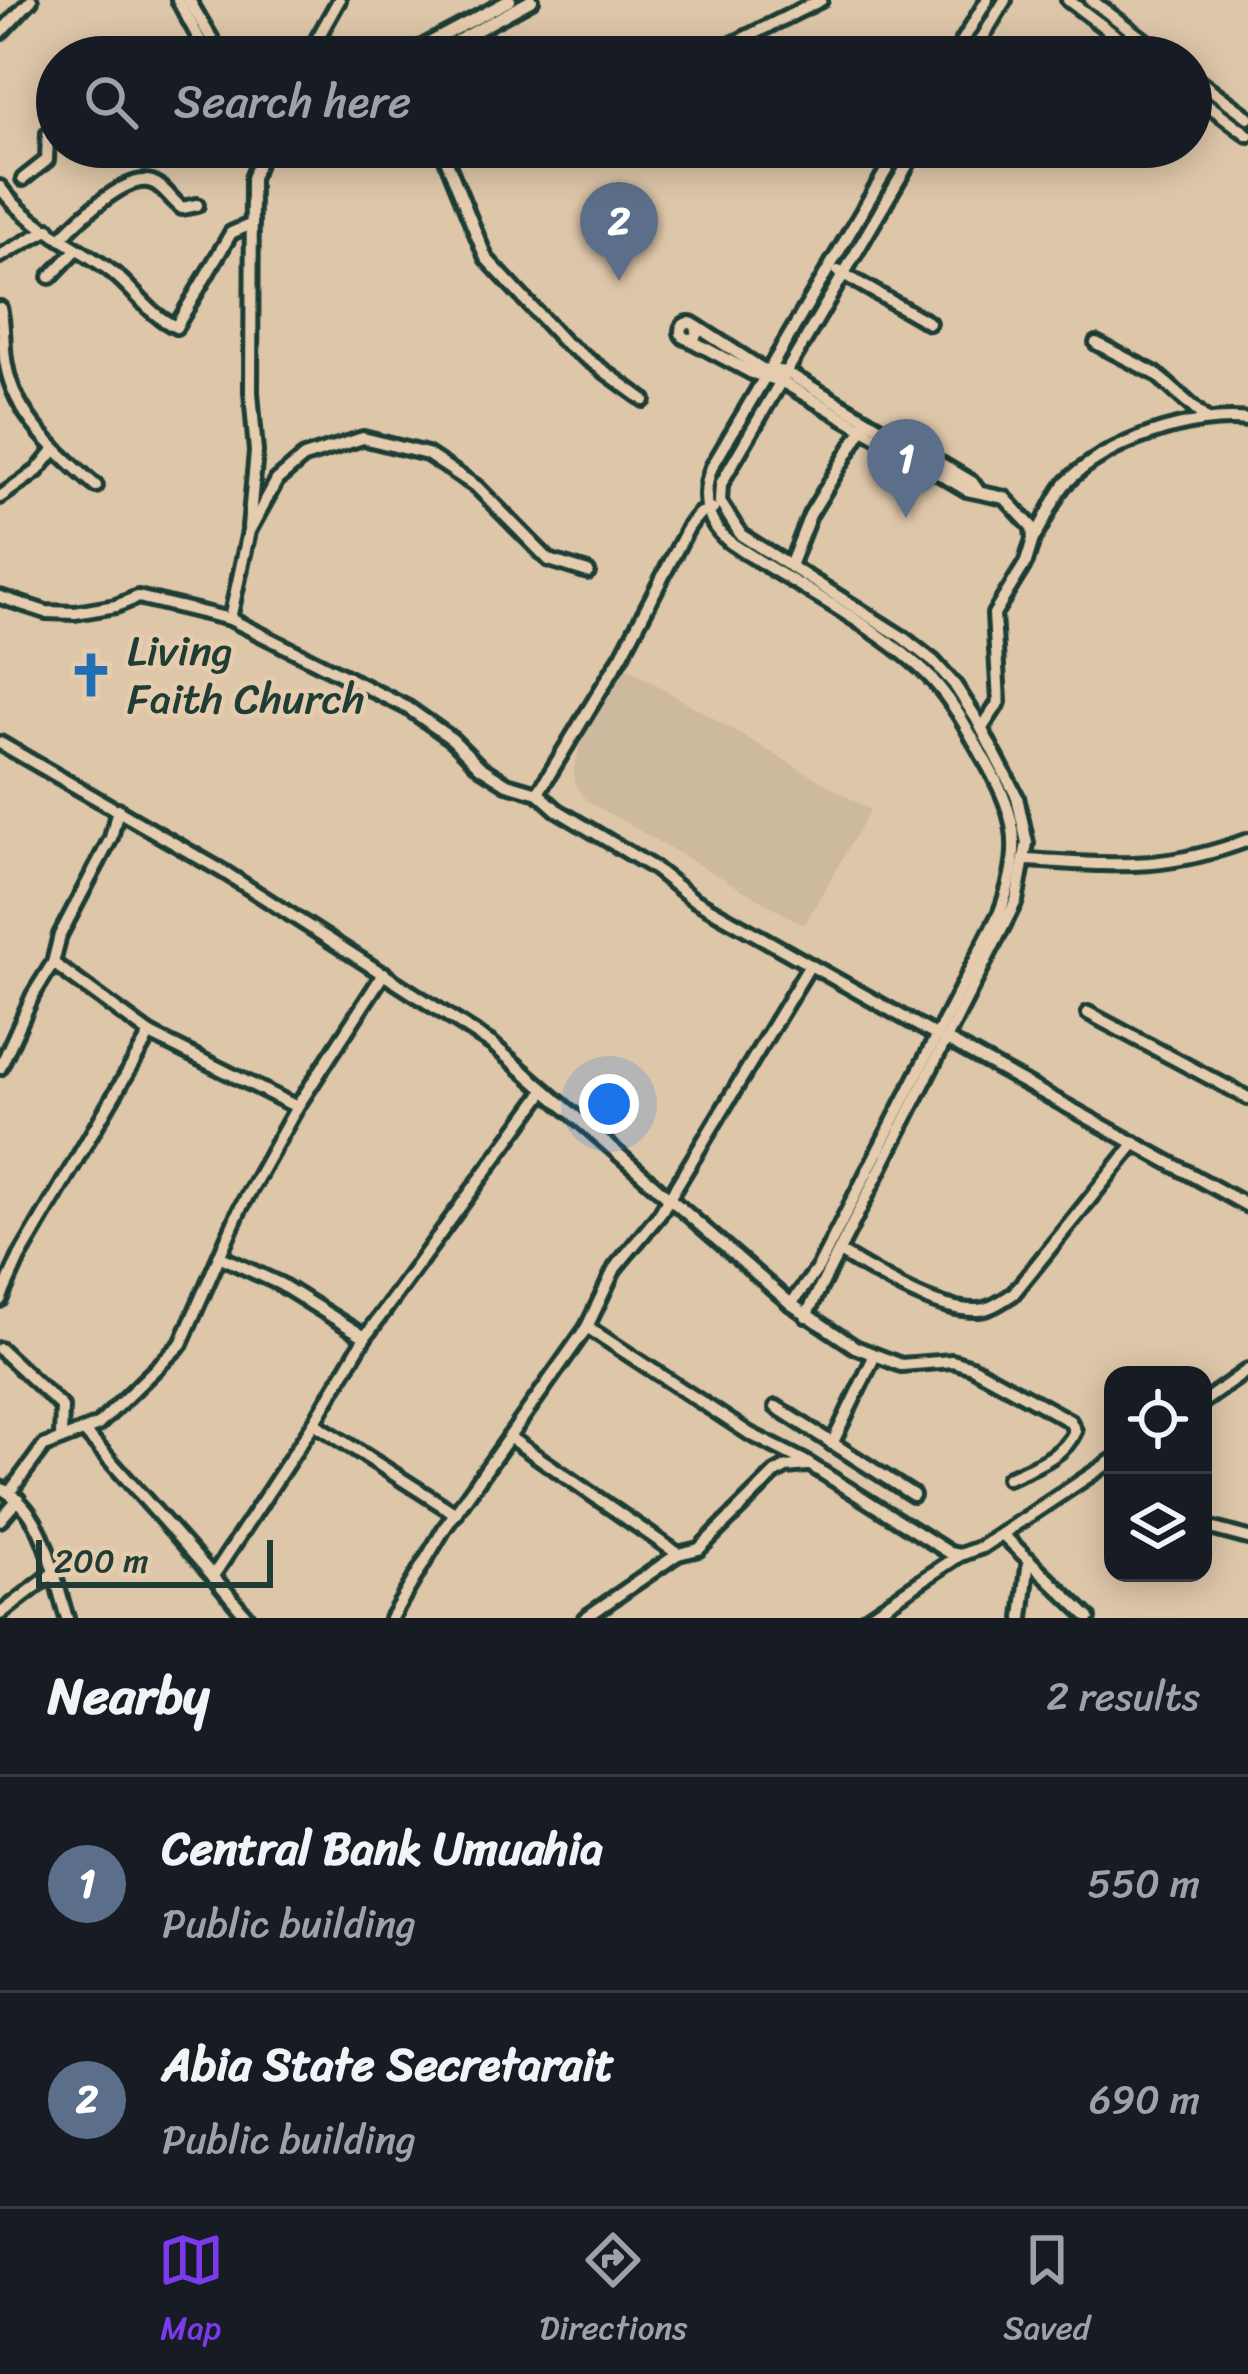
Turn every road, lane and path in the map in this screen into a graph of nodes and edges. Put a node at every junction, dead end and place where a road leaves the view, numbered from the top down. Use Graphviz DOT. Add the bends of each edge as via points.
graph roads {
  1 [pos="31,0"];
  2 [pos="178,0"];
  3 [pos="189,0"];
  4 [pos="338,0"];
  5 [pos="510,0"];
  6 [pos="532,0"];
  7 [pos="820,0"];
  8 [pos="987,0"];
  9 [pos="1004,0"];
  10 [pos="1068,0"];
  11 [pos="1091,0"];
  12 [pos="0,33"];
  13 [pos="198,36"];
  14 [pos="210,36"];
  15 [pos="319,36"];
  16 [pos="442,36"];
  17 [pos="466,36"];
  18 [pos="748,36"];
  19 [pos="966,36"];
  20 [pos="983,36"];
  21 [pos="1116,36"];
  22 [pos="1139,36"];
  23 [pos="1212,91"];
  24 [pos="1212,108"];
  25 [pos="1248,118"];
  26 [pos="1248,135"];
  27 [pos="37,168"];
  28 [pos="256,168"];
  29 [pos="450,168"];
  30 [pos="888,168"];
  31 [pos="906,168"];
  32 [pos="23,179"];
  33 [pos="0,187"];
  34 [pos="197,205"];
  35 [pos="252,224"];
  36 [pos="49,229"];
  37 [pos="61,238"];
  38 [pos="76,250"];
  39 [pos="0,256"];
  40 [pos="830,266"];
  41 [pos="844,274"];
  42 [pos="50,277"];
  43 [pos="0,308"];
  44 [pos="929,323"];
  45 [pos="1096,343"];
  46 [pos="766,374"];
  47 [pos="783,376"];
  48 [pos="644,400"];
  49 [pos="1205,418"];
  50 [pos="1248,420"];
  51 [pos="865,425"];
  52 [pos="54,450"];
  53 [pos="96,486"];
  54 [pos="0,497"];
  55 [pos="722,506"];
  56 [pos="708,511"];
  57 [pos="249,531"];
  58 [pos="1033,539"];
  59 [pos="790,566"];
  60 [pos="588,572"];
  61 [pos="0,597"];
  62 [pos="230,619"];
  63 [pos="982,728"];
  64 [pos="0,743"];
  65 [pos="538,793"];
  66 [pos="118,809"];
  67 [pos="1248,840"];
  68 [pos="1026,860"];
  69 [pos="982,960"];
  70 [pos="52,963"];
  71 [pos="810,965"];
  72 [pos="384,974"];
  73 [pos="1088,1013"];
  74 [pos="150,1034"];
  75 [pos="942,1038"];
  76 [pos="0,1068"];
  77 [pos="545,1090"];
  78 [pos="1248,1098"];
  79 [pos="296,1107"];
  80 [pos="1135,1143"];
  81 [pos="872,1174"];
  82 [pos="670,1196"];
  83 [pos="1246,1200"];
  84 [pos="839,1252"];
  85 [pos="219,1256"];
  86 [pos="0,1300"];
  87 [pos="791,1304"];
  88 [pos="806,1316"];
  89 [pos="587,1327"];
  90 [pos="364,1337"];
  91 [pos="0,1349"];
  92 [pos="874,1357"];
  93 [pos="1248,1370"];
  94 [pos="1212,1396"];
  95 [pos="776,1407"];
  96 [pos="314,1423"];
  97 [pos="84,1431"];
  98 [pos="61,1437"];
  99 [pos="509,1437"];
  100 [pos="832,1444"];
  101 [pos="809,1465"];
  102 [pos="1104,1466"];
  103 [pos="1009,1478"];
  104 [pos="9,1493"];
  105 [pos="913,1496"];
  106 [pos="456,1514"];
  107 [pos="0,1520"];
  108 [pos="1212,1528"];
  109 [pos="1002,1534"];
  110 [pos="1248,1538"];
  111 [pos="678,1554"];
  112 [pos="960,1555"];
  113 [pos="1029,1559"];
  114 [pos="52,1574"];
  115 [pos="213,1576"];
  116 [pos="0,1614"];
  117 [pos="393,1617"];
  118 [pos="67,1618"];
  119 [pos="248,1618"];
  120 [pos="585,1618"];
  121 [pos="866,1618"];
  122 [pos="1022,1618"];
  123 [pos="1089,1618"];
  1 -- 12 [label="street"];
  2 -- 13 [label="street"];
  3 -- 14 [label="street"];
  4 -- 15 [label="street"];
  5 -- 16 [label="street"];
  6 -- 17 [label="street"];
  7 -- 18 [label="street"];
  8 -- 19 [label="street"];
  9 -- 20 [label="street"];
  10 -- 21 [label="street"];
  11 -- 22 [label="street"];
  23 -- 25 [label="street"];
  24 -- 26 [label="street"];
  27 -- 32 [label="street"];
  28 -- 35 [label="street"];
  29 -- 48 [label="street" via="486,258 564,342"];
  30 -- 40 [label="street"];
  31 -- 41 [label="street"];
  33 -- 36 [label="street"];
  34 -- 37 [label="street" via="182,208 157,184 141,181"];
  35 -- 38 [label="street" via="231,233 176,327"];
  35 -- 57 [label="street" via="256,452"];
  36 -- 37 [label="street"];
  36 -- 39 [label="street"];
  37 -- 38 [label="street"];
  38 -- 42 [label="street"];
  40 -- 41 [label="street"];
  40 -- 46 [label="street"];
  41 -- 44 [label="street"];
  41 -- 47 [label="street"];
  43 -- 52 [label="street" via="6,368"];
  45 -- 49 [label="street" via="1156,374"];
  46 -- 46 [label="street" via="696,326 683,326 688,339"];
  46 -- 47 [label="street"];
  46 -- 56 [label="street" via="712,467"];
  47 -- 51 [label="street"];
  47 -- 55 [label="street" via="721,484"];
  49 -- 50 [label="street"];
  49 -- 58 [label="street" via="1106,453 1066,482"];
  51 -- 58 [label="street" via="967,490 1005,498"];
  51 -- 59 [label="street"];
  52 -- 53 [label="street"];
  52 -- 54 [label="street" via="38,472"];
  55 -- 56 [label="street"];
  55 -- 59 [label="street" via="741,535"];
  56 -- 65 [label="street" via="689,526"];
  56 -- 69 [label="street" via="731,543 910,659 965,725 1007,800 1016,842"];
  57 -- 60 [label="street" via="277,480 304,458 363,438 427,454 476,488 550,560"];
  57 -- 62 [label="street"];
  58 -- 63 [label="street" via="994,614 999,702"];
  59 -- 63 [label="street" via="934,662"];
  61 -- 62 [label="street" via="75,613 138,597"];
  62 -- 65 [label="street" via="408,708 480,767"];
  63 -- 68 [label="street" via="1024,819"];
  64 -- 66 [label="street"];
  65 -- 71 [label="street" via="693,899"];
  66 -- 70 [label="street"];
  66 -- 72 [label="street"];
  67 -- 68 [label="street" via="1136,867"];
  68 -- 69 [label="street" via="1016,901"];
  69 -- 75 [label="street"];
  70 -- 74 [label="street"];
  70 -- 76 [label="street"];
  71 -- 75 [label="street"];
  71 -- 82 [label="street"];
  72 -- 77 [label="street" via="492,1044"];
  72 -- 79 [label="street"];
  73 -- 78 [label="street"];
  74 -- 79 [label="street"];
  74 -- 86 [label="street"];
  75 -- 80 [label="street"];
  75 -- 81 [label="street"];
  77 -- 82 [label="street"];
  77 -- 90 [label="street"];
  79 -- 85 [label="street"];
  80 -- 83 [label="street"];
  80 -- 84 [label="street" via="1013,1294 992,1307 917,1294"];
  81 -- 84 [label="street"];
  81 -- 87 [label="street"];
  82 -- 87 [label="street"];
  82 -- 89 [label="street" via="615,1268"];
  84 -- 88 [label="street"];
  85 -- 90 [label="street"];
  85 -- 97 [label="street" via="181,1344"];
  87 -- 88 [label="street"];
  88 -- 92 [label="street"];
  89 -- 99 [label="street"];
  89 -- 101 [label="street"];
  90 -- 96 [label="street"];
  91 -- 98 [label="street" via="62,1407"];
  92 -- 100 [label="street"];
  92 -- 103 [label="street" via="901,1365 952,1360 1070,1421 1072,1440"];
  93 -- 94 [label="street"];
  95 -- 100 [label="street"];
  96 -- 106 [label="street"];
  96 -- 115 [label="street"];
  97 -- 98 [label="street"];
  97 -- 115 [label="street"];
  98 -- 104 [label="street" via="44,1446"];
  99 -- 106 [label="street"];
  99 -- 111 [label="street"];
  100 -- 105 [label="street"];
  101 -- 111 [label="street" via="775,1473 699,1550"];
  101 -- 112 [label="street"];
  102 -- 109 [label="street"];
  104 -- 107 [label="street"];
  104 -- 114 [label="street" via="33,1515"];
  106 -- 117 [label="street"];
  108 -- 110 [label="street"];
  109 -- 112 [label="street"];
  109 -- 113 [label="street"];
  111 -- 120 [label="street"];
  112 -- 121 [label="street"];
  113 -- 122 [label="street"];
  113 -- 123 [label="street"];
  114 -- 116 [label="street"];
  114 -- 118 [label="street"];
  115 -- 119 [label="street"];
}
